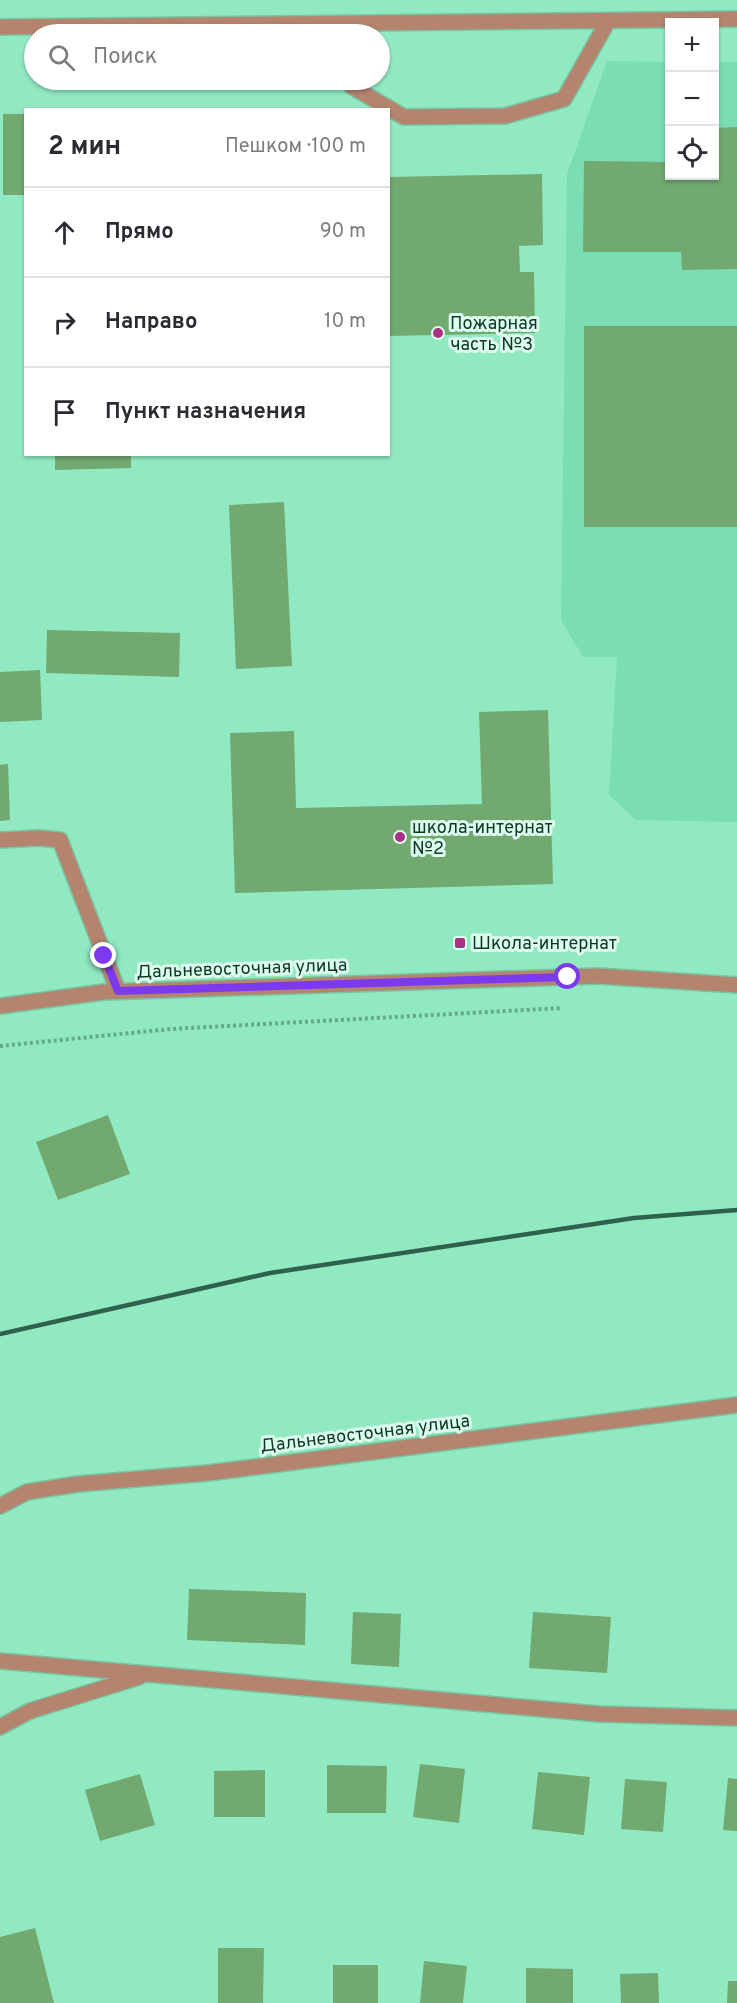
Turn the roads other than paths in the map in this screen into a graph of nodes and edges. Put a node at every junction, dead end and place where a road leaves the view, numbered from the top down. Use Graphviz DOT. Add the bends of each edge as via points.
graph roads {
  1 [pos="737,19"];
  2 [pos="608,21"];
  3 [pos="0,27"];
  4 [pos="24,27"];
  5 [pos="390,27"];
  6 [pos="358,90"];
  7 [pos="389,108"];
  8 [pos="390,109"];
  9 [pos="0,840"];
  10 [pos="737,986"];
  11 [pos="118,991"];
  12 [pos="0,1006"];
  13 [pos="737,1405"];
  14 [pos="0,1506"];
  15 [pos="0,1661"];
  16 [pos="148,1674"];
  17 [pos="737,1718"];
  18 [pos="0,1727"];
  1 -- 2 [label="street"];
  2 -- 5 [label="street"];
  2 -- 8 [label="street" via="564,99 505,116 404,117"];
  3 -- 4 [label="street"];
  6 -- 7 [label="street"];
  9 -- 11 [label="street" via="60,840"];
  10 -- 11 [label="street, Дальневосточная улица" via="598,976"];
  11 -- 12 [label="street, Дальневосточная улица"];
  13 -- 14 [label="street, Дальневосточная улица" via="207,1473 78,1484 27,1492"];
  15 -- 16 [label="street"];
  16 -- 17 [label="street" via="599,1714"];
  16 -- 18 [label="street" via="30,1711"];
}
